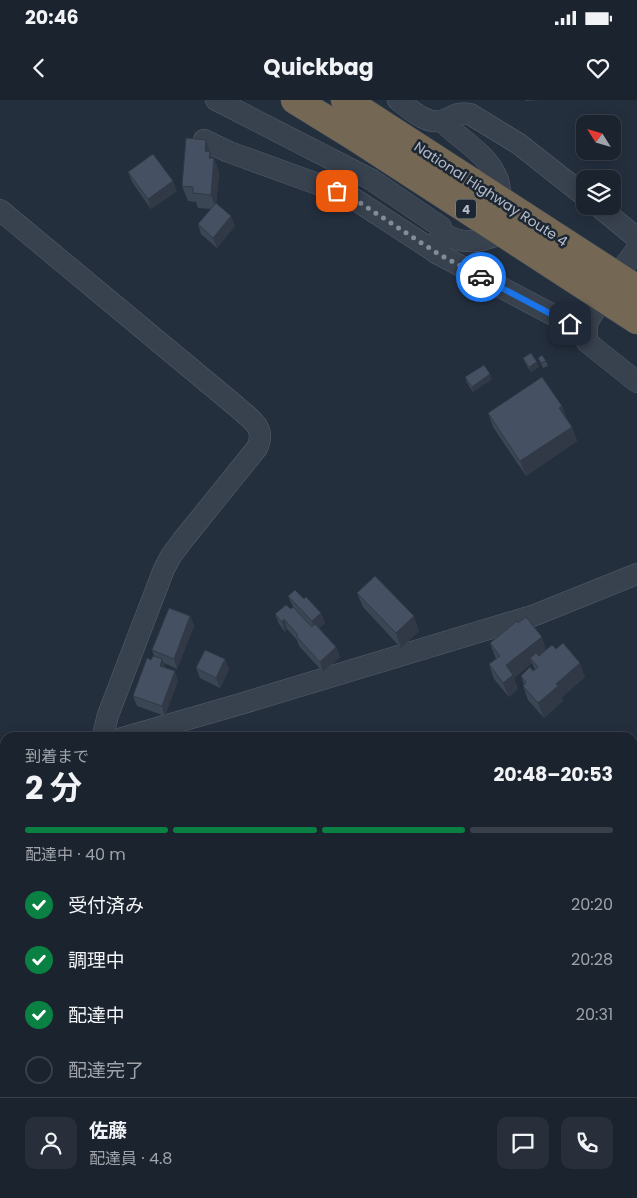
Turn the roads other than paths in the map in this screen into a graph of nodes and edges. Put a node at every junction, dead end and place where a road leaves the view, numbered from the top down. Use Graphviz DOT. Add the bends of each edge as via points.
graph roads {
  1 [pos="216,100"];
  2 [pos="295,100"];
  3 [pos="345,100"];
  4 [pos="398,100"];
  5 [pos="442,121"];
  6 [pos="204,140"];
  7 [pos="576,189"];
  8 [pos="501,200"];
  9 [pos="0,210"];
  10 [pos="609,215"];
  11 [pos="504,233"];
  12 [pos="637,238"];
  13 [pos="439,243"];
  14 [pos="637,249"];
  15 [pos="619,287"];
  16 [pos="637,320"];
  17 [pos="586,333"];
  18 [pos="637,382"];
  19 [pos="637,574"];
  20 [pos="104,732"];
  21 [pos="143,732"];
  1 -- 13 [label="street" via="372,180 441,227"];
  2 -- 11 [label="highway, National Highway Route 4 / 4"];
  3 -- 8 [label="highway, National Highway Route 4 / 4"];
  4 -- 5 [label="street" via="429,121"];
  5 -- 7 [label="street" via="460,112 470,114 519,144"];
  5 -- 8 [label="street" via="486,161 498,180"];
  6 -- 13 [label="street" via="348,195"];
  8 -- 15 [label="highway, National Highway Route 4 / 4"];
  9 -- 20 [label="street" via="236,406 260,429 262,439 170,556"];
  10 -- 12 [label="street"];
  11 -- 13 [label="street" via="486,240"];
  11 -- 15 [label="highway, National Highway Route 4 / 4"];
  13 -- 17 [label="street"];
  14 -- 15 [label="street"];
  15 -- 16 [label="highway, National Highway Route 4 / 4"];
  15 -- 17 [label="street" via="587,323"];
  17 -- 18 [label="street" via="587,342"];
  19 -- 21 [label="street" via="535,615"];
}
